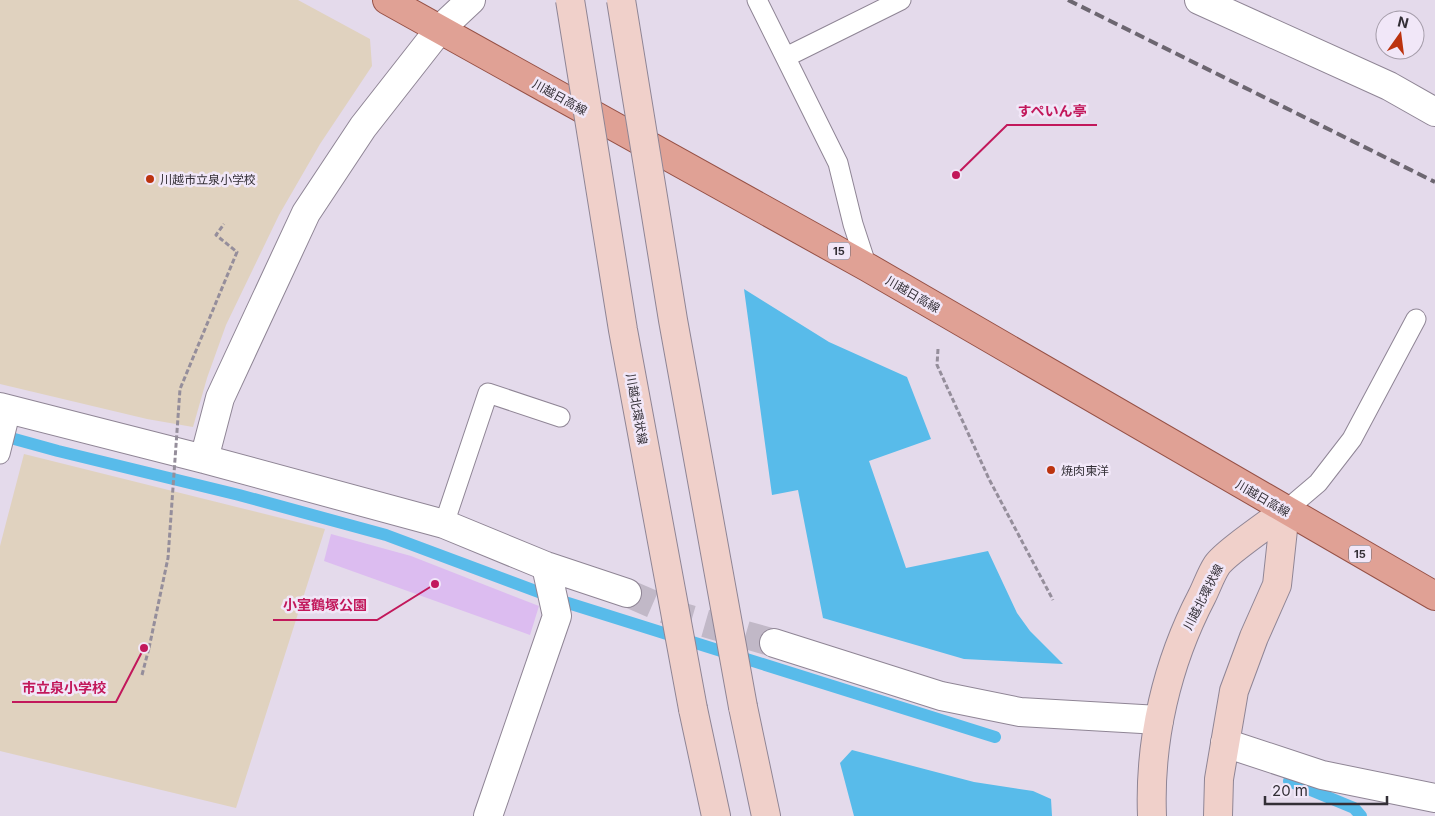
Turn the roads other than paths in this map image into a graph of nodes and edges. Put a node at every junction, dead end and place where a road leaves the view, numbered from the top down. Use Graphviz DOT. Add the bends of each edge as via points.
graph roads {
  1 [pos="387,0"];
  2 [pos="471,0"];
  3 [pos="570,0"];
  4 [pos="621,0"];
  5 [pos="757,0"];
  6 [pos="900,0"];
  7 [pos="1199,0"];
  8 [pos="439,30"];
  9 [pos="786,57"];
  10 [pos="1435,112"];
  11 [pos="868,267"];
  12 [pos="1416,319"];
  13 [pos="5,409"];
  14 [pos="560,417"];
  15 [pos="0,454"];
  16 [pos="204,459"];
  17 [pos="1286,511"];
  18 [pos="444,524"];
  19 [pos="546,566"];
  20 [pos="627,593"];
  21 [pos="1435,596"];
  22 [pos="774,643"];
  23 [pos="1159,720"];
  24 [pos="1225,743"];
  25 [pos="1435,798"];
  26 [pos="488,816"];
  27 [pos="716,816"];
  28 [pos="766,816"];
  29 [pos="1152,816"];
  30 [pos="1218,816"];
  1 -- 8 [label="main road, 川越日高線 / 15"];
  2 -- 8 [label="street"];
  3 -- 27 [label="main road, 川越北環状線, bridge" via="625,340"];
  4 -- 28 [label="main road, bridge" via="673,320 743,707"];
  5 -- 9 [label="lane"];
  6 -- 9 [label="lane"];
  7 -- 10 [label="street" via="1388,86"];
  8 -- 11 [label="main road, 川越日高線 / 15"];
  8 -- 16 [label="street" via="363,127 306,213 220,398"];
  9 -- 11 [label="lane" via="838,164"];
  11 -- 17 [label="main road, 川越日高線 / 15"];
  12 -- 17 [label="lane" via="1352,439 1318,483"];
  13 -- 15 [label="lane"];
  13 -- 16 [label="street"];
  14 -- 18 [label="lane" via="488,393"];
  16 -- 18 [label="street"];
  17 -- 21 [label="main road, 川越日高線 / 15"];
  17 -- 23 [label="main road, 川越北環状線" via="1218,564 1191,617"];
  17 -- 24 [label="main road" via="1277,585 1234,691"];
  18 -- 19 [label="street"];
  19 -- 20 [label="street"];
  19 -- 26 [label="street" via="557,616"];
  22 -- 23 [label="street" via="941,696 1020,712"];
  23 -- 29 [label="main road, 川越北環状線" via="1151,789"];
  24 -- 25 [label="street" via="1322,775"];
  24 -- 30 [label="main road" via="1219,779"];
}
